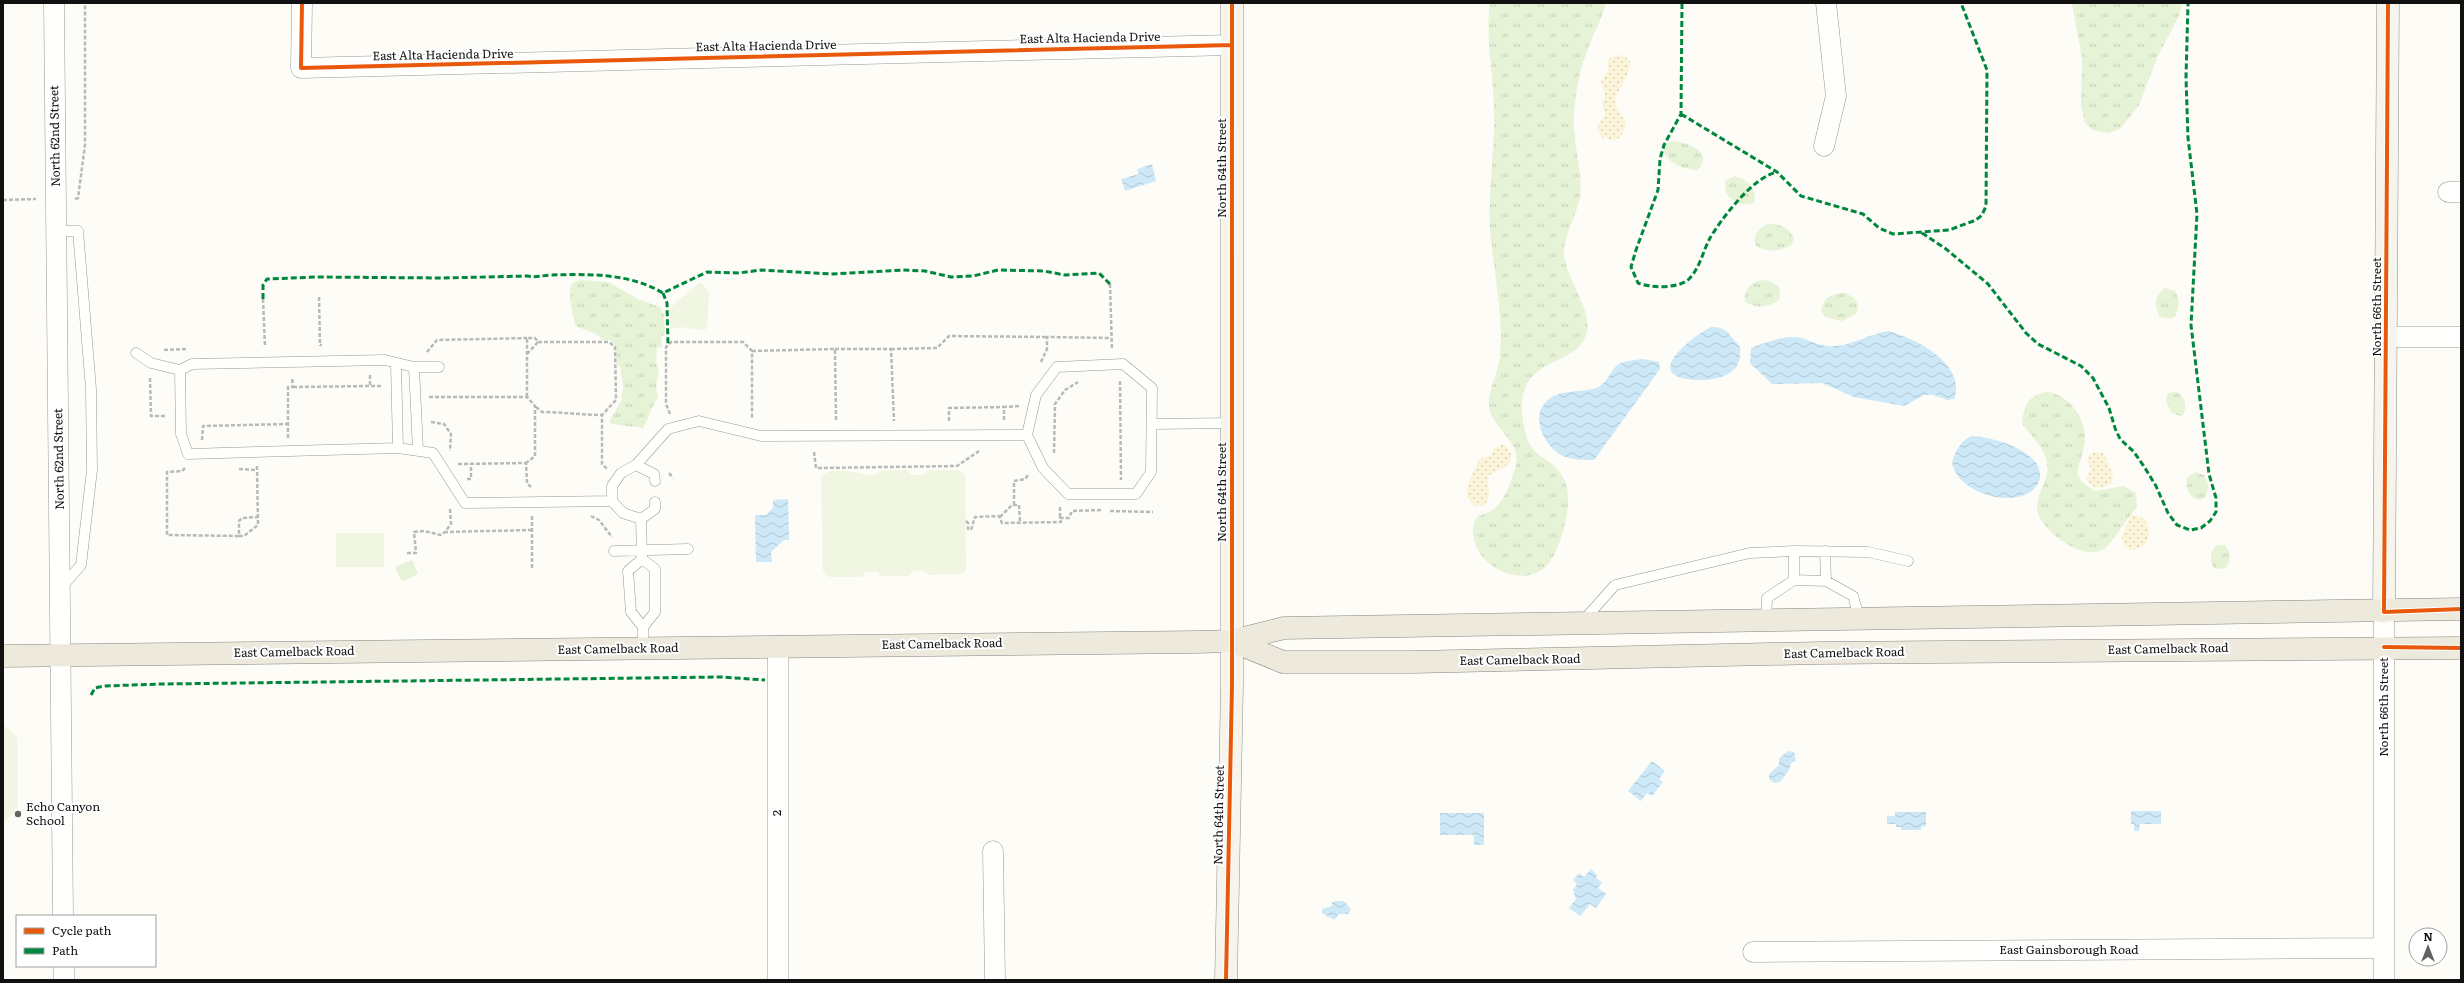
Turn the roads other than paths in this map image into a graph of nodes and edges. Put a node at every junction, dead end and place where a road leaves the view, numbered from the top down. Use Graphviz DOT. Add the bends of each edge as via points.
graph roads {
  1 [pos="54,3"];
  2 [pos="302,3"];
  3 [pos="1232,3"];
  4 [pos="1826,3"];
  5 [pos="2388,3"];
  6 [pos="1232,45"];
  7 [pos="1824,146"];
  8 [pos="56,231"];
  9 [pos="2387,337"];
  10 [pos="2461,337"];
  11 [pos="136,352"];
  12 [pos="396,364"];
  13 [pos="414,367"];
  14 [pos="439,367"];
  15 [pos="180,370"];
  16 [pos="1232,422"];
  17 [pos="1154,424"];
  18 [pos="1027,435"];
  19 [pos="398,448"];
  20 [pos="418,450"];
  21 [pos="636,465"];
  22 [pos="656,481"];
  23 [pos="612,502"];
  24 [pos="655,502"];
  25 [pos="641,519"];
  26 [pos="614,546"];
  27 [pos="688,549"];
  28 [pos="1794,551"];
  29 [pos="1825,551"];
  30 [pos="642,554"];
  31 [pos="1908,561"];
  32 [pos="1794,580"];
  33 [pos="1826,581"];
  34 [pos="60,588"];
  35 [pos="2461,609"];
  36 [pos="2384,612"];
  37 [pos="1860,620"];
  38 [pos="1819,621"];
  39 [pos="1766,622"];
  40 [pos="1580,625"];
  41 [pos="643,627"];
  42 [pos="1232,640"];
  43 [pos="778,646"];
  44 [pos="2384,647"];
  45 [pos="643,648"];
  46 [pos="2461,648"];
  47 [pos="1820,653"];
  48 [pos="61,655"];
  49 [pos="3,656"];
  50 [pos="1581,659"];
  51 [pos="993,850"];
  52 [pos="63,915"];
  53 [pos="2384,948"];
  54 [pos="1753,952"];
  55 [pos="64,967"];
  56 [pos="64,980"];
  57 [pos="778,980"];
  58 [pos="995,980"];
  59 [pos="1226,980"];
  60 [pos="2384,980"];
  1 -- 8 [label="street, North 62nd Street"];
  2 -- 6 [label="street, East Alta Hacienda Drive" via="302,68"];
  3 -- 6 [label="street, North 64th Street"];
  4 -- 7 [label="street" via="1836,96"];
  5 -- 9 [label="street, North 66th Street"];
  6 -- 16 [label="street, North 64th Street"];
  8 -- 34 [label="street, North 62nd Street"];
  8 -- 34 [label="lane" via="78,231 91,389 92,470 81,565"];
  9 -- 10 [label="street"];
  9 -- 36 [label="street, North 66th Street"];
  11 -- 15 [label="lane" via="151,363"];
  12 -- 13 [label="lane"];
  12 -- 15 [label="lane" via="385,360 192,364"];
  12 -- 19 [label="lane"];
  13 -- 14 [label="lane"];
  13 -- 20 [label="lane"];
  15 -- 19 [label="lane" via="181,434 188,454"];
  16 -- 17 [label="lane"];
  16 -- 42 [label="street, North 64th Street"];
  17 -- 18 [label="lane" via="1151,472 1136,494 1068,494 1043,468"];
  17 -- 18 [label="lane" via="1152,388 1123,364 1057,367 1036,395"];
  18 -- 21 [label="lane" via="762,436 699,421 668,429"];
  19 -- 20 [label="lane"];
  20 -- 23 [label="lane" via="433,453 464,503"];
  21 -- 22 [label="lane" via="654,474"];
  21 -- 23 [label="lane" via="621,473 612,486"];
  23 -- 25 [label="lane" via="623,513"];
  24 -- 25 [label="lane" via="655,508"];
  25 -- 30 [label="lane"];
  26 -- 30 [label="lane"];
  27 -- 30 [label="lane"];
  28 -- 29 [label="lane"];
  28 -- 32 [label="lane"];
  28 -- 40 [label="lane" via="1750,553 1615,585"];
  29 -- 31 [label="lane" via="1868,552"];
  29 -- 33 [label="lane"];
  30 -- 41 [label="lane" via="628,570 631,612"];
  30 -- 41 [label="lane" via="655,569 656,612"];
  32 -- 33 [label="lane"];
  32 -- 39 [label="lane" via="1767,598"];
  33 -- 37 [label="lane" via="1853,596"];
  34 -- 48 [label="street, North 62nd Street"];
  35 -- 36 [label="main road, East Camelback Road"];
  36 -- 37 [label="main road, East Camelback Road"];
  36 -- 44 [label="street, North 66th Street"];
  37 -- 38 [label="main road, East Camelback Road"];
  38 -- 39 [label="main road, East Camelback Road"];
  38 -- 47 [label="main road"];
  39 -- 40 [label="main road, East Camelback Road"];
  40 -- 42 [label="main road, East Camelback Road" via="1284,628"];
  40 -- 50 [label="main road"];
  41 -- 45 [label="lane"];
  42 -- 43 [label="main road, East Camelback Road"];
  42 -- 50 [label="main road, East Camelback Road" via="1283,662"];
  42 -- 59 [label="street, North 64th Street"];
  43 -- 45 [label="main road, East Camelback Road"];
  43 -- 57 [label="street, 2"];
  44 -- 46 [label="main road, East Camelback Road"];
  44 -- 47 [label="main road, East Camelback Road"];
  44 -- 53 [label="street, North 66th Street"];
  45 -- 48 [label="main road, East Camelback Road"];
  47 -- 50 [label="main road, East Camelback Road"];
  48 -- 49 [label="main road, East Camelback Road"];
  48 -- 52 [label="street, North 62nd Street"];
  51 -- 58 [label="street"];
  53 -- 54 [label="street, East Gainsborough Road"];
  53 -- 60 [label="street, North 66th Street"];
  55 -- 56 [label="street"];
}
